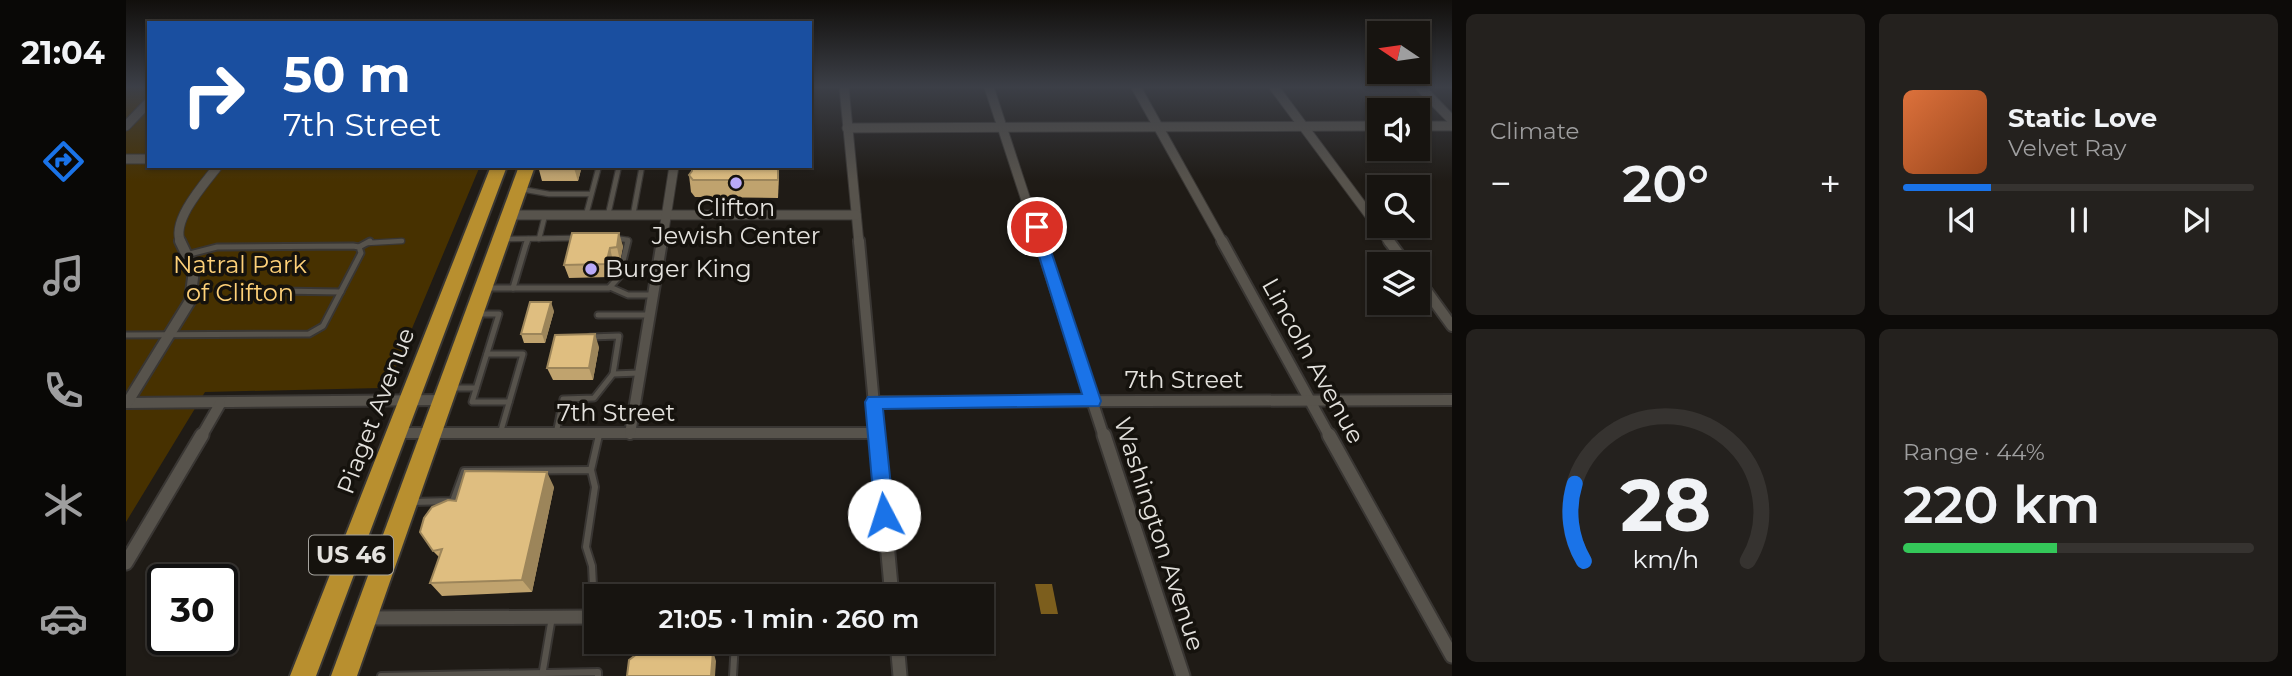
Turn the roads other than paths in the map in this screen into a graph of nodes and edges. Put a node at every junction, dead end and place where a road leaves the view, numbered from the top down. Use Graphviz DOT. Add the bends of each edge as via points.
graph roads {
  1 [pos="846,119"];
  2 [pos="1001,119"];
  3 [pos="1154,119"];
  4 [pos="1299,119"];
  5 [pos="1367,126"];
  6 [pos="1430,126"];
  7 [pos="1452,126"];
  8 [pos="1004,127"];
  9 [pos="1159,127"];
  10 [pos="1305,127"];
  11 [pos="847,128"];
  12 [pos="126,159"];
  13 [pos="147,159"];
  14 [pos="216,168"];
  15 [pos="498,168"];
  16 [pos="526,168"];
  17 [pos="598,168"];
  18 [pos="619,168"];
  19 [pos="642,168"];
  20 [pos="674,168"];
  21 [pos="519,188"];
  22 [pos="591,194"];
  23 [pos="509,215"];
  24 [pos="545,215"];
  25 [pos="586,215"];
  26 [pos="608,215"];
  27 [pos="633,215"];
  28 [pos="667,215"];
  29 [pos="856,215"];
  30 [pos="587,238"];
  31 [pos="611,238"];
  32 [pos="500,239"];
  33 [pos="528,239"];
  34 [pos="539,239"];
  35 [pos="402,241"];
  36 [pos="359,247"];
  37 [pos="1397,252"];
  38 [pos="186,255"];
  39 [pos="610,287"];
  40 [pos="483,288"];
  41 [pos="513,288"];
  42 [pos="278,291"];
  43 [pos="341,292"];
  44 [pos="654,295"];
  45 [pos="1430,296"];
  46 [pos="474,314"];
  47 [pos="651,314"];
  48 [pos="598,315"];
  49 [pos="1452,326"];
  50 [pos="126,335"];
  51 [pos="169,335"];
  52 [pos="578,337"];
  53 [pos="487,354"];
  54 [pos="491,369"];
  55 [pos="482,370"];
  56 [pos="642,373"];
  57 [pos="612,374"];
  58 [pos="487,383"];
  59 [pos="477,385"];
  60 [pos="445,394"];
  61 [pos="1310,400"];
  62 [pos="1452,400"];
  63 [pos="410,401"];
  64 [pos="1093,401"];
  65 [pos="509,402"];
  66 [pos="874,402"];
  67 [pos="126,403"];
  68 [pos="220,404"];
  69 [pos="398,433"];
  70 [pos="877,433"];
  71 [pos="430,434"];
  72 [pos="500,434"];
  73 [pos="556,434"];
  74 [pos="599,434"];
  75 [pos="630,434"];
  76 [pos="590,470"];
  77 [pos="406,502"];
  78 [pos="126,564"];
  79 [pos="593,584"];
  80 [pos="891,584"];
  81 [pos="552,617"];
  82 [pos="584,617"];
  83 [pos="365,618"];
  84 [pos="734,654"];
  85 [pos="898,654"];
  86 [pos="1452,656"];
  87 [pos="543,674"];
  88 [pos="303,676"];
  89 [pos="344,676"];
  90 [pos="381,676"];
  91 [pos="598,676"];
  92 [pos="733,676"];
  93 [pos="900,676"];
  94 [pos="1183,676"];
  1 -- 11 [label="street"];
  2 -- 8 [label="street, Washington Avenue"];
  3 -- 9 [label="street, Lincoln Avenue"];
  4 -- 10 [label="street"];
  5 -- 10 [label="street"];
  6 -- 7 [label="street"];
  8 -- 9 [label="street"];
  8 -- 11 [label="street"];
  8 -- 64 [label="street, Washington Avenue"];
  9 -- 10 [label="street"];
  9 -- 61 [label="street, Lincoln Avenue"];
  10 -- 37 [label="street"];
  11 -- 29 [label="street"];
  12 -- 13 [label="street"];
  14 -- 38 [label="street" via="178,228"];
  15 -- 63 [label="highway, Piaget Avenue / US 46"];
  16 -- 21 [label="highway, US 46"];
  17 -- 22 [label="lane"];
  18 -- 26 [label="lane"];
  19 -- 27 [label="lane"];
  20 -- 28 [label="street"];
  21 -- 22 [label="lane"];
  21 -- 23 [label="highway, US 46"];
  22 -- 25 [label="lane"];
  23 -- 24 [label="street"];
  23 -- 32 [label="highway, US 46"];
  24 -- 25 [label="street"];
  24 -- 34 [label="lane"];
  25 -- 26 [label="street"];
  26 -- 27 [label="street"];
  27 -- 28 [label="street"];
  28 -- 29 [label="street"];
  28 -- 44 [label="street"];
  29 -- 66 [label="street"];
  30 -- 34 [label="lane"];
  31 -- 39 [label="lane" via="628,240 619,278"];
  32 -- 33 [label="lane"];
  32 -- 40 [label="highway, US 46"];
  33 -- 34 [label="lane"];
  33 -- 41 [label="lane"];
  35 -- 36 [label="lane" via="371,241"];
  36 -- 38 [label="lane" via="217,247"];
  36 -- 43 [label="lane" via="361,253"];
  38 -- 51 [label="street" via="194,270 190,301"];
  39 -- 41 [label="lane"];
  39 -- 44 [label="lane" via="628,295"];
  40 -- 41 [label="lane"];
  40 -- 46 [label="highway, US 46"];
  42 -- 43 [label="lane"];
  43 -- 51 [label="lane" via="323,326 309,334"];
  44 -- 47 [label="street"];
  45 -- 49 [label="street"];
  46 -- 53 [label="lane" via="499,314"];
  46 -- 60 [label="highway, US 46"];
  47 -- 48 [label="lane"];
  47 -- 56 [label="street"];
  50 -- 51 [label="lane"];
  51 -- 67 [label="street"];
  52 -- 57 [label="lane" via="619,336"];
  53 -- 55 [label="lane"];
  53 -- 65 [label="lane" via="523,354"];
  54 -- 55 [label="lane"];
  55 -- 59 [label="lane"];
  56 -- 57 [label="lane"];
  56 -- 75 [label="street"];
  57 -- 73 [label="lane" via="594,398 563,399"];
  58 -- 59 [label="lane"];
  59 -- 60 [label="lane"];
  59 -- 65 [label="lane" via="472,402"];
  60 -- 63 [label="street"];
  60 -- 71 [label="highway, US 46"];
  61 -- 62 [label="street, 7th Street"];
  61 -- 64 [label="street, 7th Street"];
  61 -- 86 [label="street, Lincoln Avenue"];
  63 -- 68 [label="street"];
  63 -- 69 [label="highway, Piaget Avenue / US 46"];
  64 -- 66 [label="street, 7th Street"];
  64 -- 94 [label="street, Washington Avenue"];
  65 -- 72 [label="lane"];
  66 -- 70 [label="street"];
  67 -- 68 [label="street"];
  68 -- 78 [label="street"];
  69 -- 71 [label="street, 7th Street"];
  69 -- 88 [label="highway, Piaget Avenue / US 46"];
  70 -- 75 [label="street, 7th Street"];
  70 -- 80 [label="street"];
  71 -- 72 [label="street, 7th Street"];
  71 -- 77 [label="highway, US 46"];
  72 -- 73 [label="street, 7th Street"];
  73 -- 74 [label="street, 7th Street"];
  74 -- 75 [label="street, 7th Street"];
  74 -- 76 [label="lane"];
  76 -- 77 [label="lane" via="464,471 453,501"];
  76 -- 79 [label="lane" via="594,487 586,547"];
  77 -- 83 [label="highway, US 46"];
  81 -- 82 [label="street"];
  81 -- 83 [label="street"];
  81 -- 87 [label="lane"];
  83 -- 89 [label="highway, US 46"];
  84 -- 92 [label="lane"];
  85 -- 93 [label="street"];
  87 -- 90 [label="lane"];
  87 -- 91 [label="lane" via="598,672"];
}
